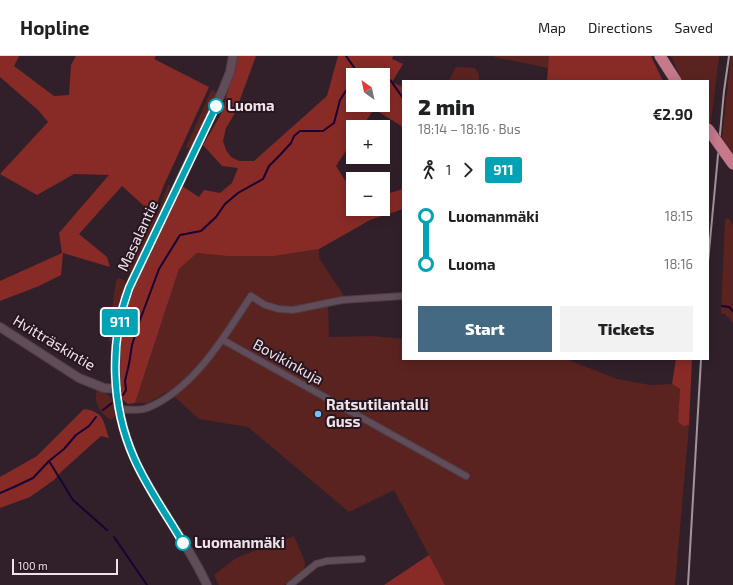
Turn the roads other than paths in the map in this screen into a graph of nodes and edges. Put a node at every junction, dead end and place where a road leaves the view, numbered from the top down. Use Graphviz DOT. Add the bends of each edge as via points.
graph roads {
  1 [pos="233,56"];
  2 [pos="660,56"];
  3 [pos="675,80"];
  4 [pos="709,130"];
  5 [pos="733,164"];
  6 [pos="402,296"];
  7 [pos="0,327"];
  8 [pos="223,340"];
  9 [pos="117,389"];
  10 [pos="120,409"];
  11 [pos="466,476"];
  12 [pos="362,559"];
  13 [pos="207,585"];
  14 [pos="290,585"];
  1 -- 9 [label="street, Masalantie" via="222,92 125,300 118,328"];
  2 -- 3 [label="highway"];
  4 -- 5 [label="highway, bridge"];
  6 -- 8 [label="street" via="342,300 292,310 279,310 251,296"];
  7 -- 9 [label="street, Hvitträskintie" via="79,378 104,388"];
  8 -- 10 [label="street" via="185,385 169,396 147,408"];
  8 -- 11 [label="street, Bovikinkuja"];
  9 -- 10 [label="street, Masalantie"];
  10 -- 13 [label="street, Masalantie" via="134,459"];
  12 -- 14 [label="street" via="316,564"];
}
